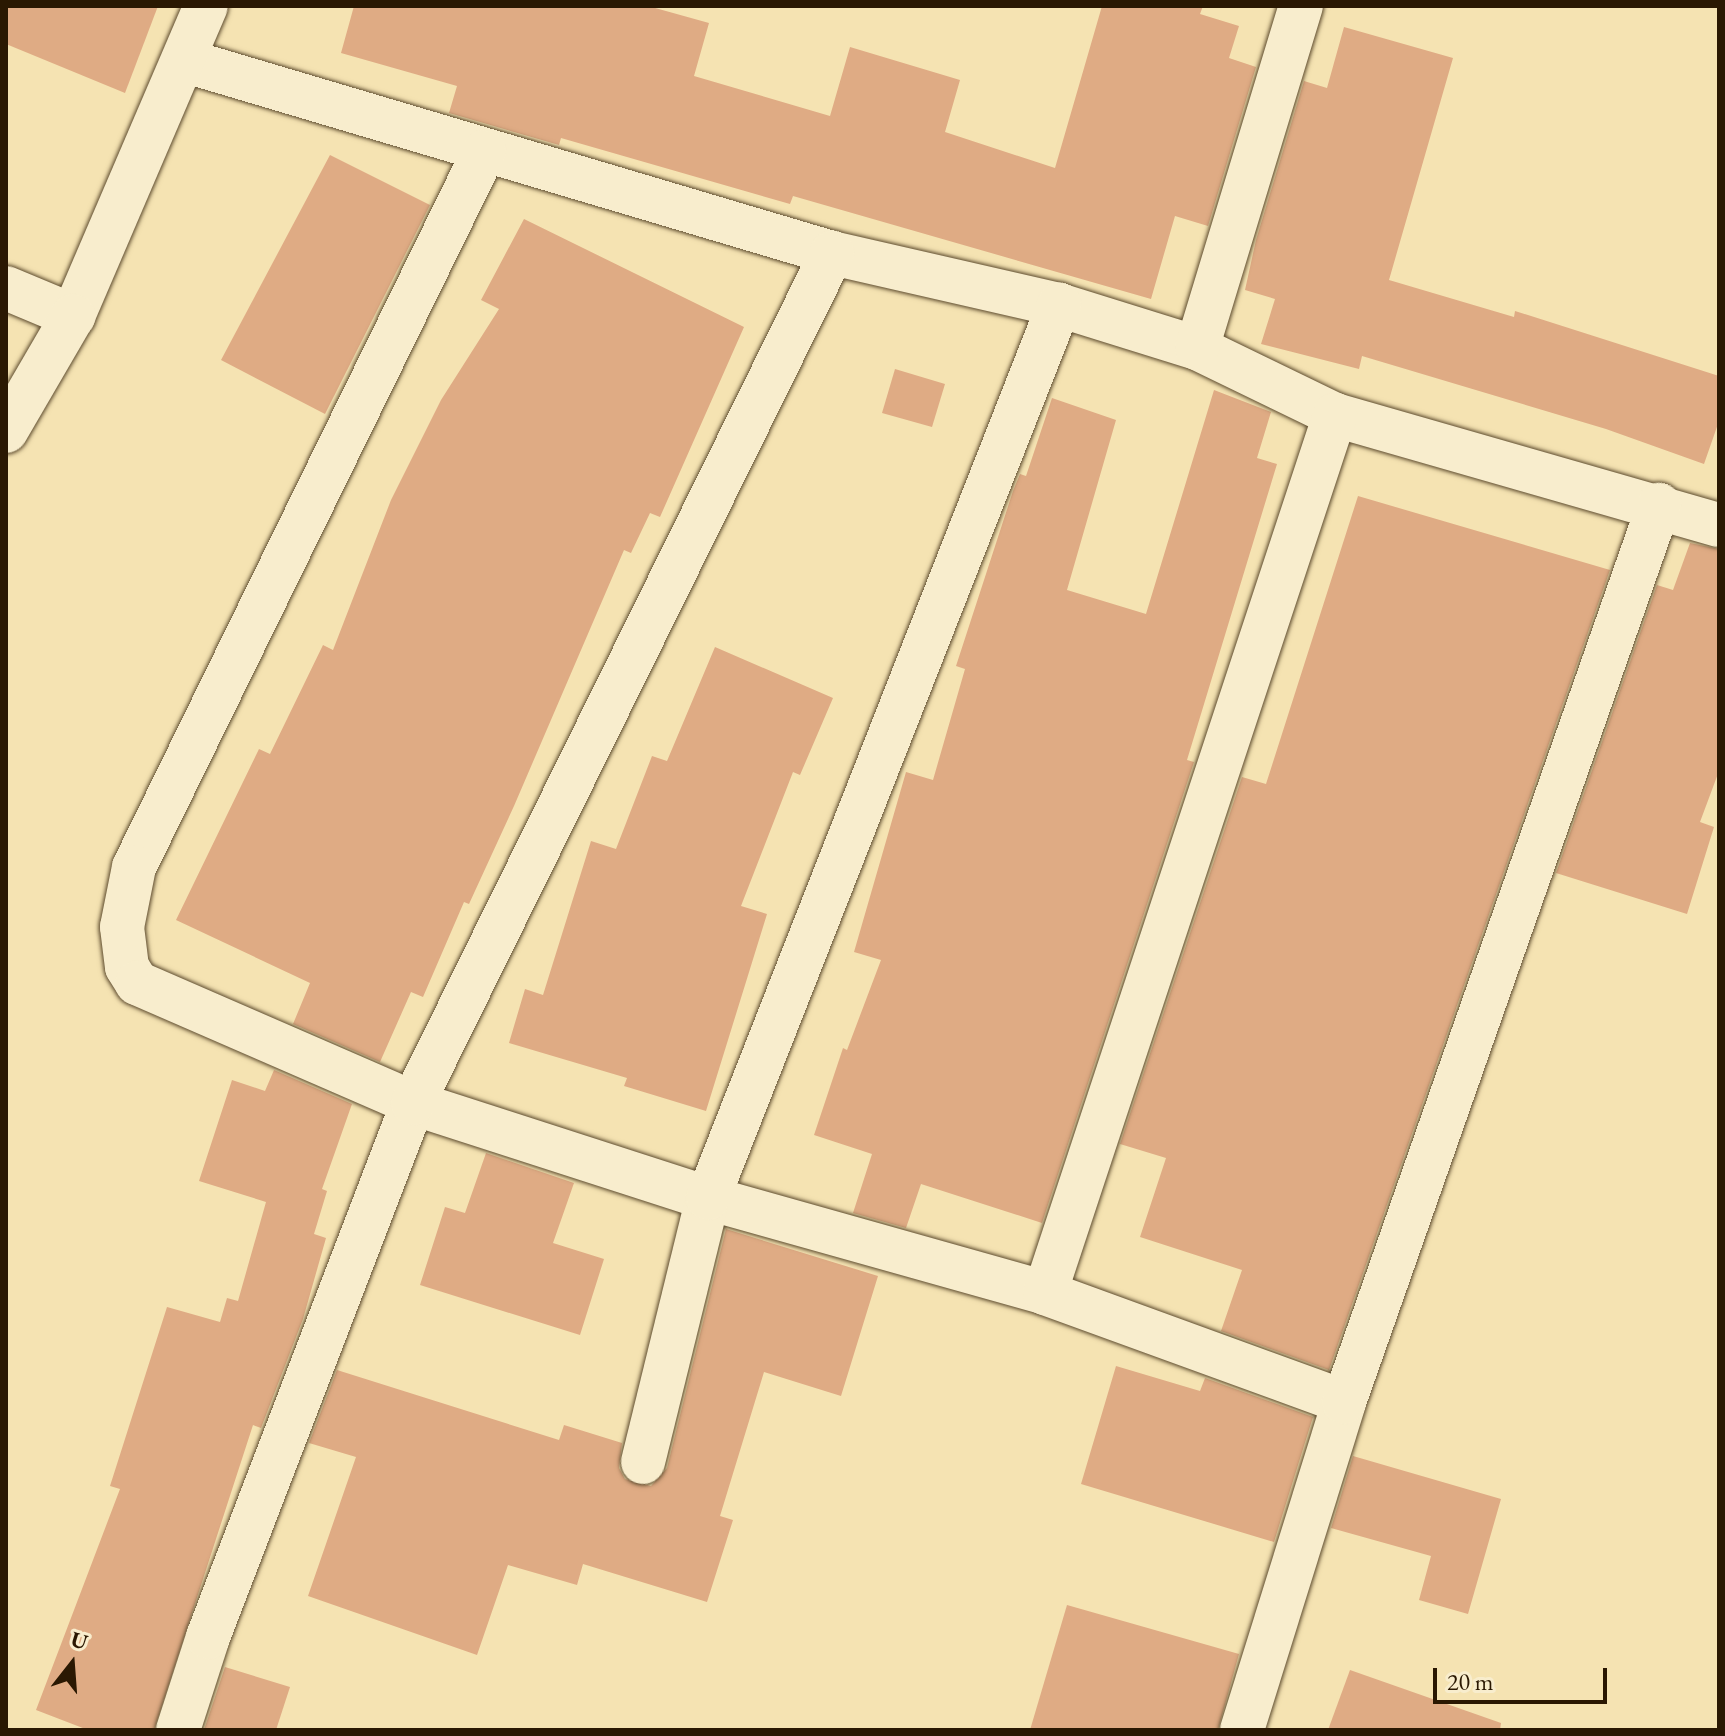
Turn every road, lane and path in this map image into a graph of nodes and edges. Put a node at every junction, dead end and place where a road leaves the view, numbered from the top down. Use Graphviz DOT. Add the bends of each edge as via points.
graph roads {
  1 [pos="206,6"];
  2 [pos="1301,6"];
  3 [pos="186,61"];
  4 [pos="484,152"];
  5 [pos="832,253"];
  6 [pos="6,288"];
  7 [pos="1059,305"];
  8 [pos="73,316"];
  9 [pos="1197,348"];
  10 [pos="1335,415"];
  11 [pos="6,431"];
  12 [pos="1659,505"];
  13 [pos="1719,525"];
  14 [pos="413,1103"];
  15 [pos="708,1198"];
  16 [pos="1045,1293"];
  17 [pos="1344,1402"];
  18 [pos="643,1462"];
  19 [pos="178,1730"];
  20 [pos="1242,1730"];
  1 -- 3 [label="street"];
  2 -- 9 [label="street"];
  3 -- 4 [label="street"];
  3 -- 8 [label="street"];
  4 -- 5 [label="street"];
  4 -- 14 [label="street" via="134,867 122,927 127,967 152,994"];
  5 -- 7 [label="street"];
  5 -- 14 [label="street"];
  6 -- 8 [label="street"];
  7 -- 9 [label="street"];
  7 -- 15 [label="street"];
  8 -- 11 [label="street"];
  9 -- 10 [label="street"];
  10 -- 12 [label="street"];
  10 -- 16 [label="street"];
  12 -- 13 [label="street"];
  12 -- 17 [label="street"];
  14 -- 15 [label="street"];
  14 -- 19 [label="street" via="208,1637"];
  15 -- 16 [label="street"];
  15 -- 18 [label="street"];
  16 -- 17 [label="street"];
  17 -- 20 [label="street"];
}
